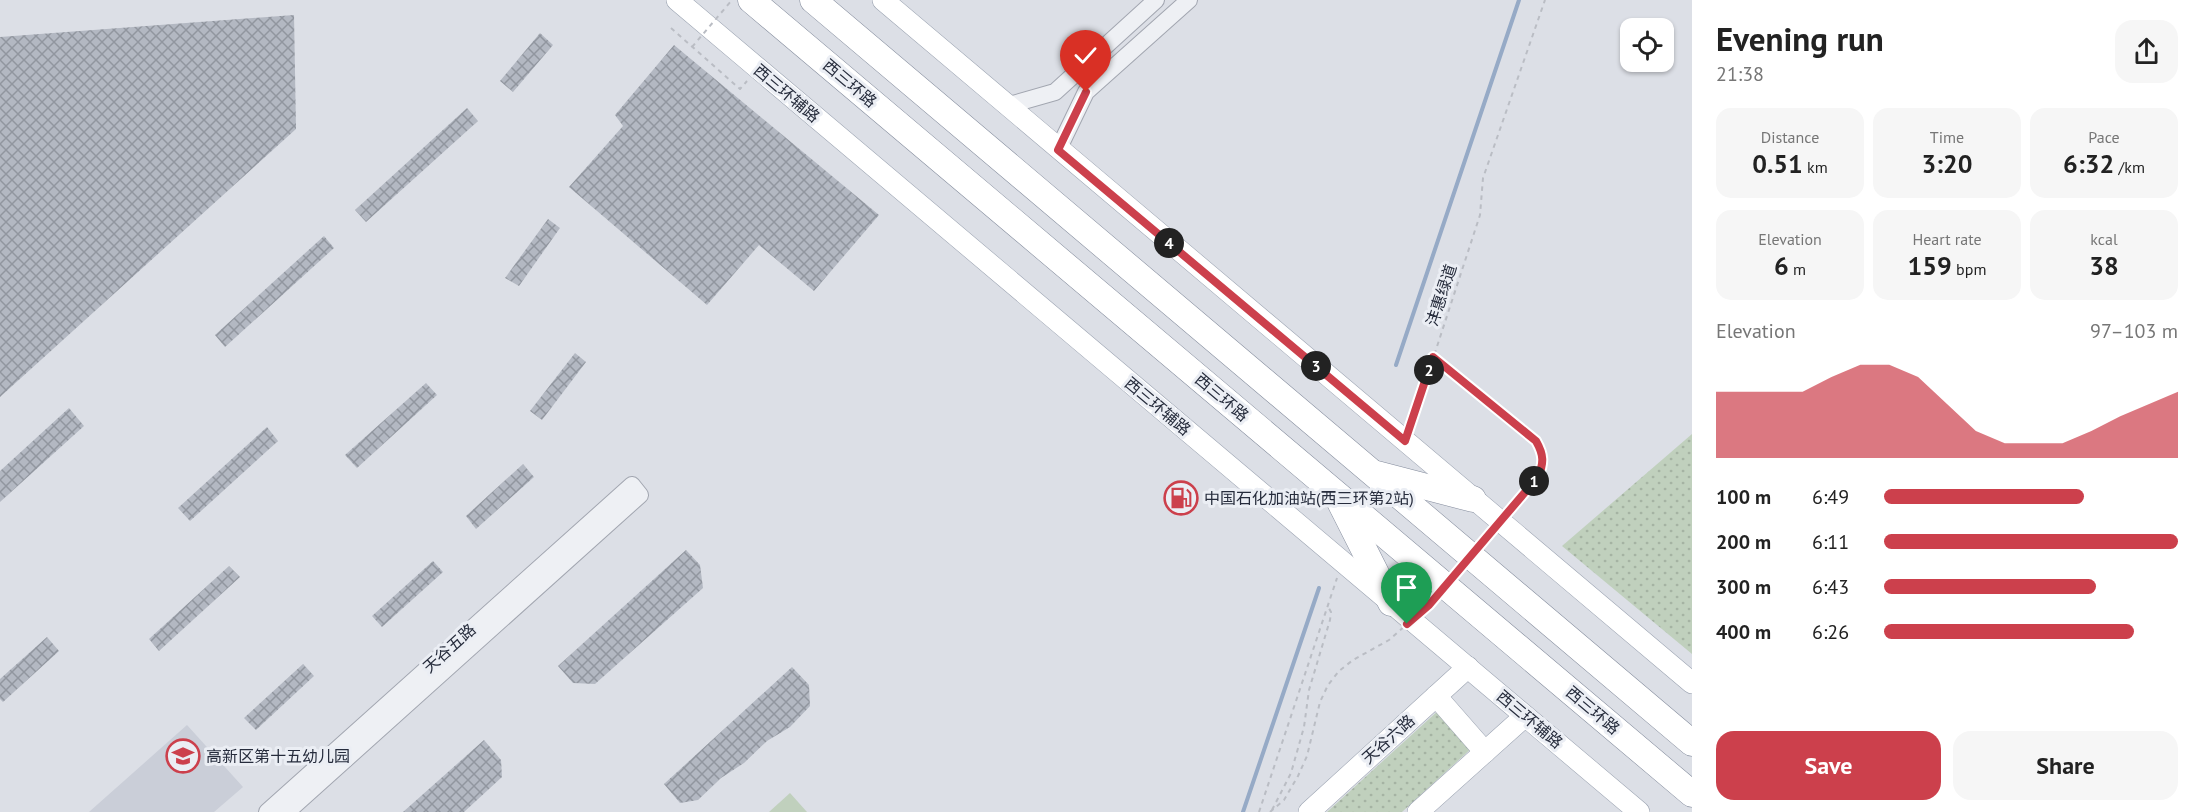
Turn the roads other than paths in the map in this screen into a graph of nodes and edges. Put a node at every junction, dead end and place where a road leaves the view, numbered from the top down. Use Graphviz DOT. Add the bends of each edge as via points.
graph roads {
  1 [pos="677,0"];
  2 [pos="751,0"];
  3 [pos="813,0"];
  4 [pos="883,0"];
  5 [pos="1156,0"];
  6 [pos="1189,0"];
  7 [pos="1006,106"];
  8 [pos="1058,150"];
  9 [pos="1371,473"];
  10 [pos="1334,491"];
  11 [pos="1473,499"];
  12 [pos="1391,603"];
  13 [pos="1468,667"];
  14 [pos="1692,683"];
  15 [pos="1436,696"];
  16 [pos="1525,716"];
  17 [pos="1692,744"];
  18 [pos="1485,752"];
  19 [pos="1692,794"];
  20 [pos="267,812"];
  21 [pos="287,812"];
  22 [pos="1309,812"];
  23 [pos="1418,812"];
  24 [pos="1639,812"];
  1 -- 12 [label="main road, 西三环辅路"];
  2 -- 10 [label="highway, 西三环路"];
  3 -- 9 [label="highway"];
  4 -- 7 [label="main road"];
  5 -- 7 [label="street" via="1055,92"];
  6 -- 8 [label="street" via="1086,92"];
  7 -- 8 [label="main road"];
  8 -- 11 [label="main road"];
  9 -- 11 [label="highway"];
  9 -- 17 [label="highway"];
  10 -- 12 [label="highway"];
  10 -- 19 [label="highway, 西三环路"];
  11 -- 14 [label="main road"];
  12 -- 13 [label="main road, 西三环辅路"];
  13 -- 15 [label="main road, 天谷六路"];
  13 -- 16 [label="main road, 西三环辅路"];
  15 -- 18 [label="main road"];
  15 -- 22 [label="main road, 天谷六路"];
  16 -- 18 [label="main road"];
  16 -- 24 [label="main road, 西三环辅路"];
  18 -- 23 [label="main road"];
  20 -- 21 [label="street, 天谷五路" via="636,490"];
}
